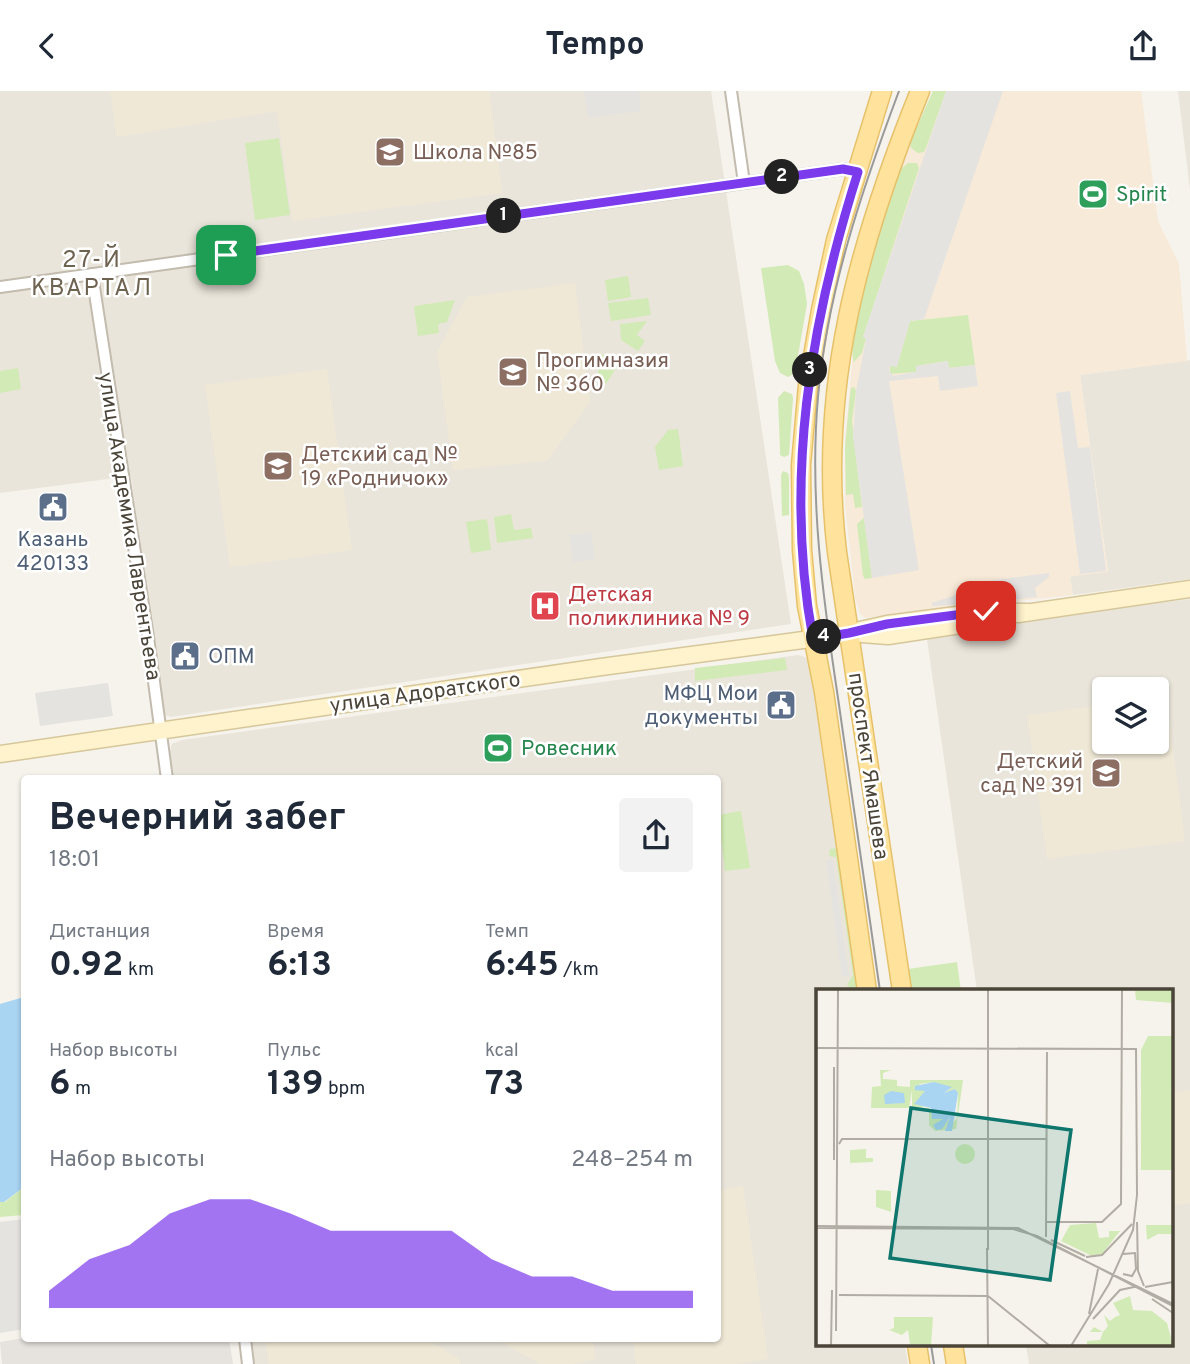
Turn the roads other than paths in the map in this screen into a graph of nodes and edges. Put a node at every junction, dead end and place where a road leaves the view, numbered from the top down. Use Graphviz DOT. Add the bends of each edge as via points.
graph roads {
  1 [pos="730,91"];
  2 [pos="882,91"];
  3 [pos="920,91"];
  4 [pos="858,172"];
  5 [pos="744,183"];
  6 [pos="92,274"];
  7 [pos="0,287"];
  8 [pos="1190,589"];
  9 [pos="849,633"];
  10 [pos="813,639"];
  11 [pos="162,731"];
  12 [pos="0,754"];
  13 [pos="167,775"];
  14 [pos="867,989"];
  15 [pos="902,989"];
  16 [pos="245,1342"];
  17 [pos="248,1364"];
  1 -- 5 [label="street"];
  2 -- 4 [label="main road, проспект Ямашева"];
  3 -- 9 [label="main road, проспект Ямашева" via="864,245 838,372 832,499"];
  4 -- 5 [label="street" via="843,169"];
  4 -- 10 [label="main road, проспект Ямашева" via="836,240 808,385 801,465 802,550"];
  5 -- 6 [label="street"];
  6 -- 7 [label="street"];
  6 -- 11 [label="street, улица Академика Лаврентьева"];
  8 -- 9 [label="street, улица Адоратского" via="888,636"];
  9 -- 10 [label="street, улица Адоратского"];
  9 -- 15 [label="main road, проспект Ямашева"];
  10 -- 11 [label="street, улица Адоратского"];
  10 -- 14 [label="main road, проспект Ямашева"];
  11 -- 12 [label="street, улица Адоратского"];
  11 -- 13 [label="street, улица Академика Лаврентьева"];
  16 -- 17 [label="street"];
}
